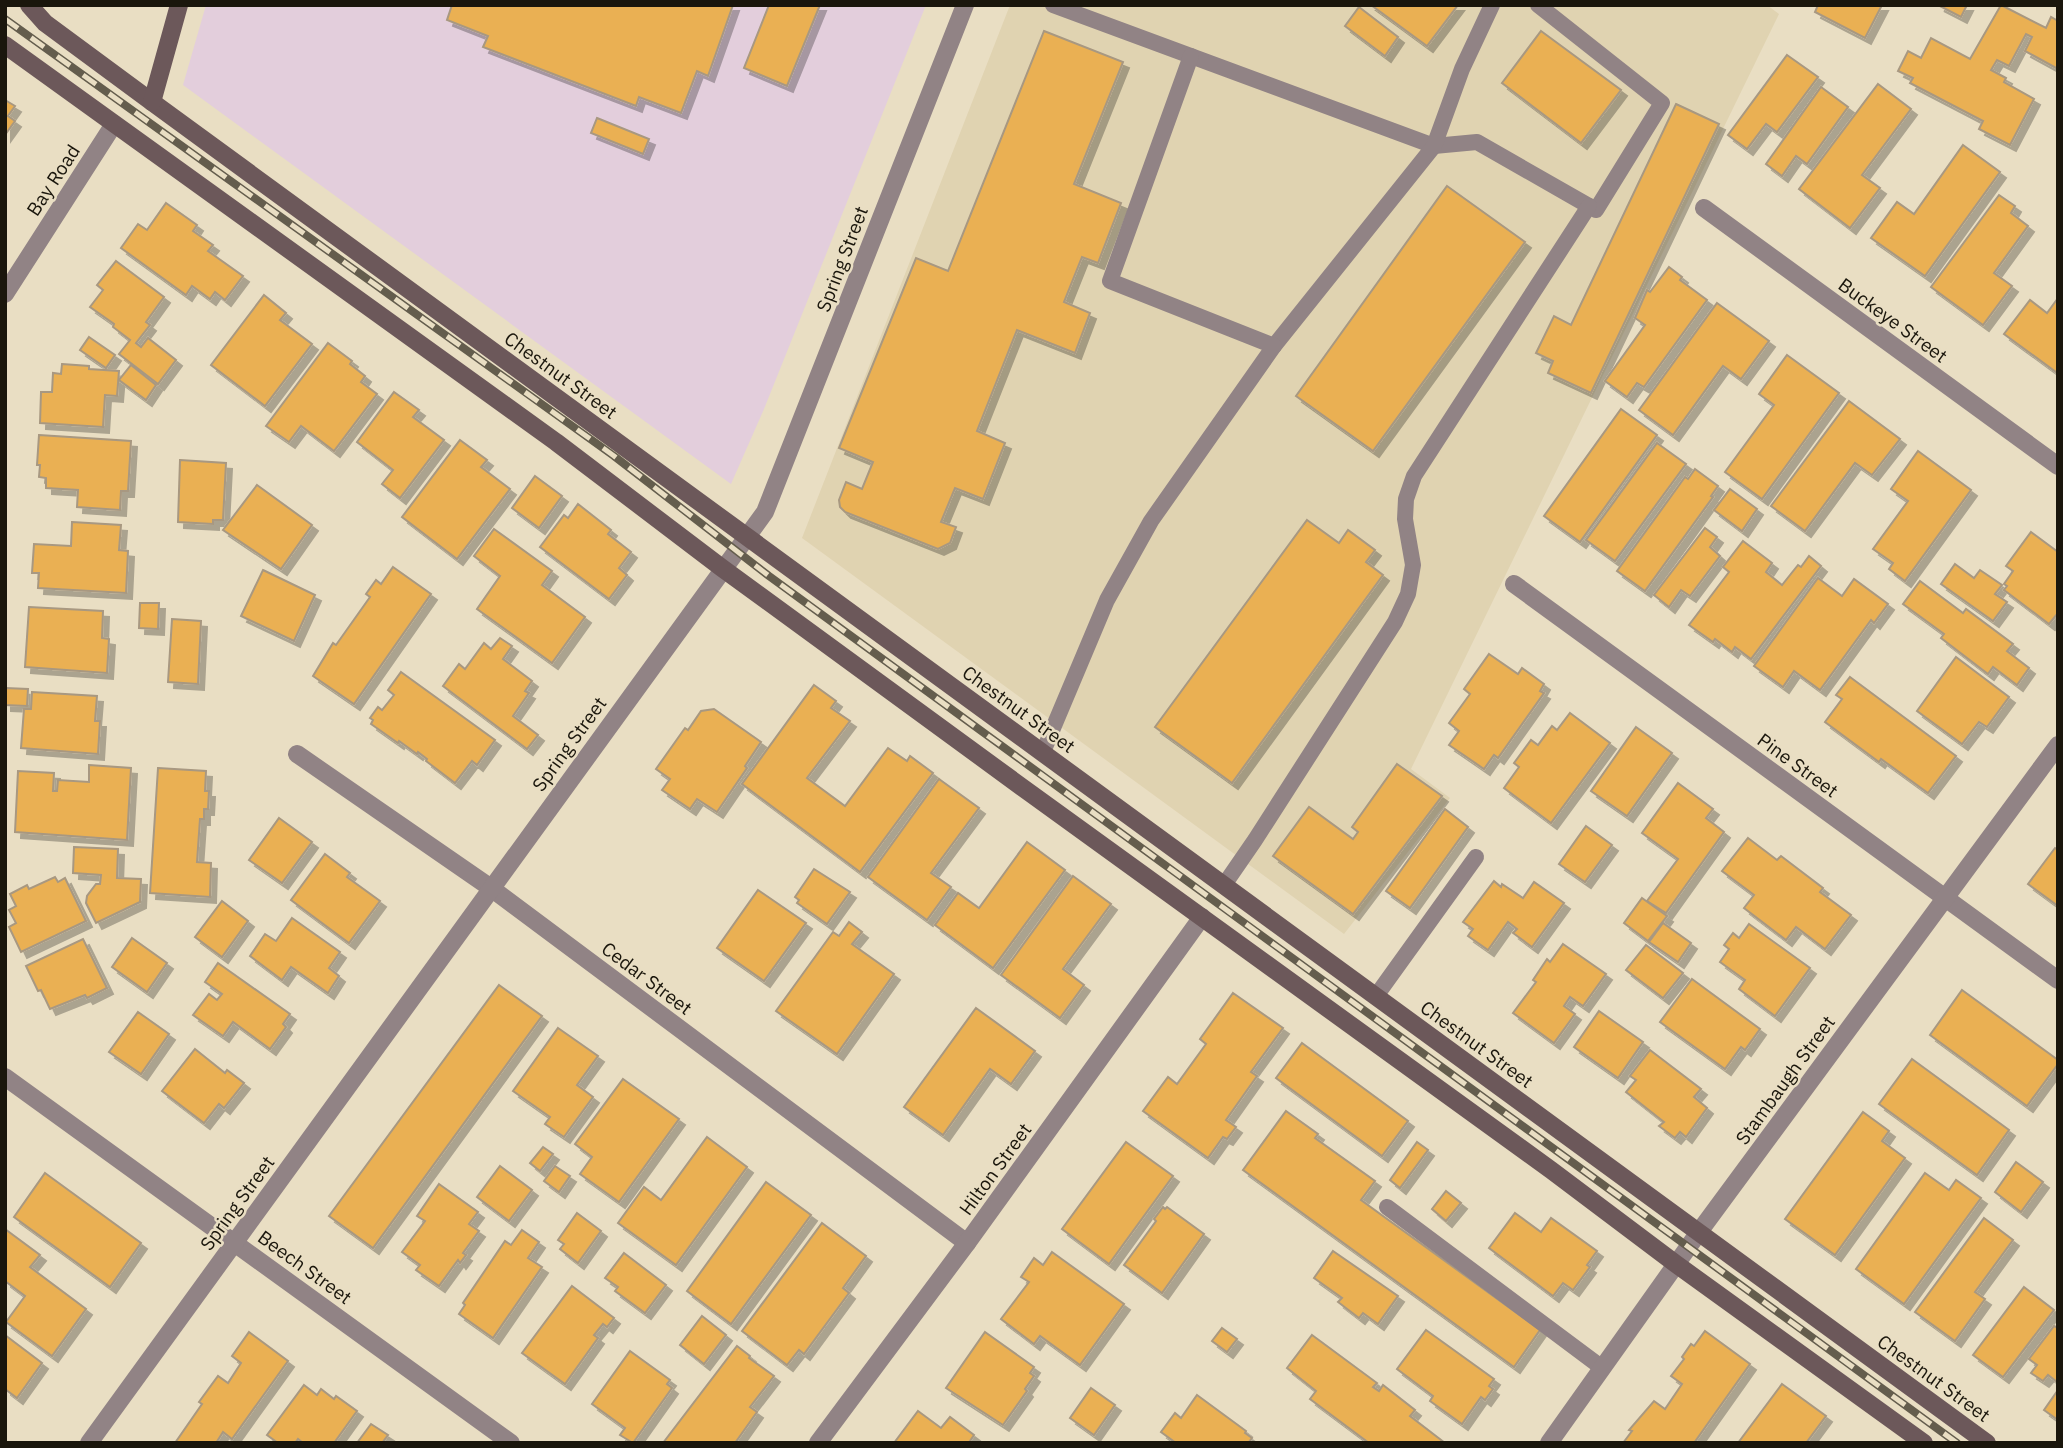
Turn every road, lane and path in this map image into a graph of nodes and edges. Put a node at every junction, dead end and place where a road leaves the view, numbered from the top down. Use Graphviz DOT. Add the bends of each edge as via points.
graph roads {
  1 [pos="29,5"];
  2 [pos="179,5"];
  3 [pos="965,5"];
  4 [pos="1054,5"];
  5 [pos="1493,5"];
  6 [pos="1538,5"];
  7 [pos="5,45"];
  8 [pos="1191,56"];
  9 [pos="152,102"];
  10 [pos="114,124"];
  11 [pos="1434,146"];
  12 [pos="1588,206"];
  13 [pos="1704,208"];
  14 [pos="5,294"];
  15 [pos="1274,346"];
  16 [pos="2058,466"];
  17 [pos="747,536"];
  18 [pos="722,568"];
  19 [pos="1514,584"];
  20 [pos="2058,745"];
  21 [pos="1043,752"];
  22 [pos="297,754"];
  23 [pos="1476,857"];
  24 [pos="1224,885"];
  25 [pos="491,888"];
  26 [pos="1945,898"];
  27 [pos="1202,917"];
  28 [pos="2058,980"];
  29 [pos="1376,996"];
  30 [pos="5,1077"];
  31 [pos="1387,1207"];
  32 [pos="1699,1232"];
  33 [pos="235,1242"];
  34 [pos="967,1243"];
  35 [pos="1676,1264"];
  36 [pos="1601,1367"];
  37 [pos="89,1443"];
  38 [pos="511,1443"];
  39 [pos="818,1443"];
  40 [pos="1549,1443"];
  41 [pos="1924,1443"];
  42 [pos="1987,1443"];
  1 -- 9 [label="street, Chestnut Street" via="45,23"];
  2 -- 9 [label="street"];
  3 -- 17 [label="street, Spring Street" via="765,512"];
  4 -- 8 [label="lane"];
  5 -- 11 [label="lane" via="1462,69"];
  6 -- 12 [label="lane" via="1662,103 1596,211"];
  7 -- 10 [label="street"];
  8 -- 11 [label="lane"];
  8 -- 15 [label="lane" via="1111,281"];
  9 -- 17 [label="street, Chestnut Street"];
  10 -- 14 [label="street, Bay Road"];
  10 -- 18 [label="street" via="556,442"];
  11 -- 12 [label="lane" via="1477,142"];
  11 -- 15 [label="lane"];
  12 -- 24 [label="lane" via="1414,476 1405,519 1413,565 1408,594 1395,622"];
  13 -- 16 [label="street, Buckeye Street"];
  15 -- 21 [label="lane" via="1151,521 1107,600"];
  17 -- 18 [label="street, Spring Street"];
  17 -- 21 [label="street, Chestnut Street"];
  18 -- 25 [label="street, Spring Street"];
  18 -- 27 [label="street"];
  19 -- 26 [label="street, Pine Street"];
  20 -- 26 [label="street, Stambaugh Street"];
  21 -- 24 [label="street, Chestnut Street"];
  22 -- 25 [label="street, Cedar Street"];
  23 -- 29 [label="lane"];
  24 -- 29 [label="street, Chestnut Street"];
  25 -- 33 [label="street, Spring Street"];
  25 -- 34 [label="street, Cedar Street"];
  26 -- 28 [label="street, Pine Street"];
  26 -- 32 [label="street, Stambaugh Street"];
  27 -- 34 [label="street, Hilton Street"];
  27 -- 35 [label="street"];
  29 -- 32 [label="street, Chestnut Street"];
  30 -- 33 [label="street, Beech Street"];
  31 -- 36 [label="lane"];
  32 -- 35 [label="street, Stambaugh Street"];
  32 -- 42 [label="street, Chestnut Street"];
  33 -- 37 [label="street, Spring Street"];
  33 -- 38 [label="street, Beech Street"];
  34 -- 39 [label="street, Hilton Street"];
  35 -- 36 [label="street, Stambaugh Street"];
  35 -- 41 [label="street"];
  36 -- 40 [label="street, Stambaugh Street"];
}
